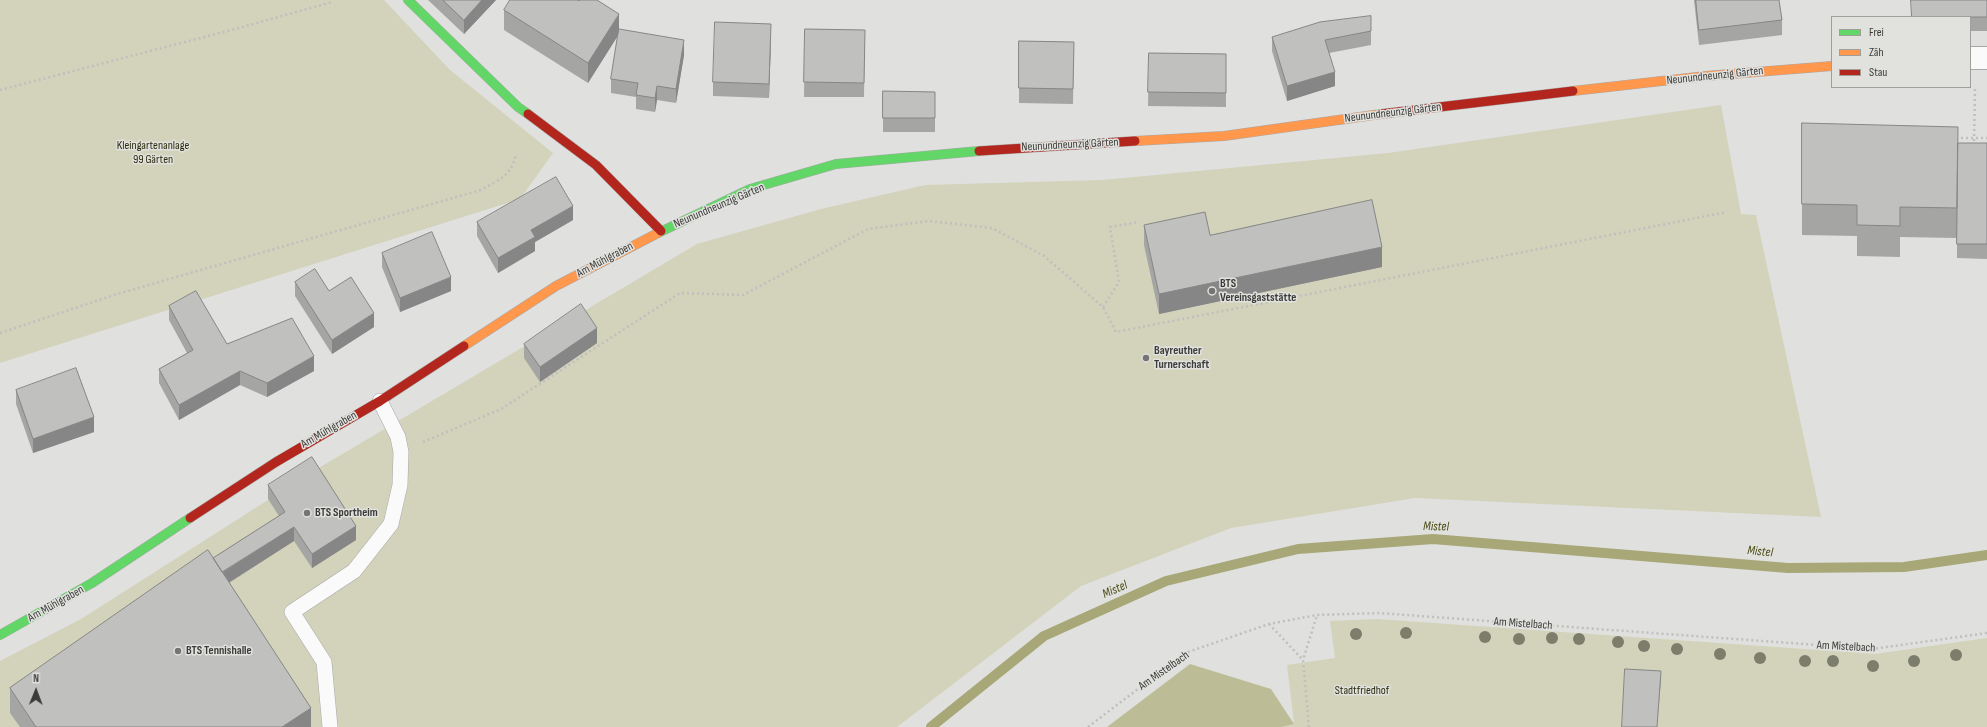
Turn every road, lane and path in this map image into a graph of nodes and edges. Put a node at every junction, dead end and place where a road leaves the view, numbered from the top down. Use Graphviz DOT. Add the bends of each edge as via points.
graph roads {
  1 [pos="408,0"];
  2 [pos="332,2"];
  3 [pos="1978,58"];
  4 [pos="1831,66"];
  5 [pos="0,90"];
  6 [pos="1951,138"];
  7 [pos="1974,138"];
  8 [pos="1987,138"];
  9 [pos="1974,154"];
  10 [pos="516,155"];
  11 [pos="1727,212"];
  12 [pos="1139,222"];
  13 [pos="662,230"];
  14 [pos="1102,307"];
  15 [pos="0,333"];
  16 [pos="380,401"];
  17 [pos="401,452"];
  18 [pos="1317,615"];
  19 [pos="1269,624"];
  20 [pos="1987,633"];
  21 [pos="0,635"];
  22 [pos="1303,660"];
  23 [pos="330,727"];
  24 [pos="1088,727"];
  25 [pos="1309,727"];
  1 -- 13 [label="street, Neunundneunzig Gärten" via="518,107 596,165"];
  2 -- 5 [label="path"];
  3 -- 7 [label="path"];
  4 -- 13 [label="street, Neunundneunzig Gärten" via="1706,76 1404,111 1224,136 997,149 836,164 750,189"];
  6 -- 7 [label="path"];
  7 -- 8 [label="path"];
  7 -- 9 [label="path"];
  10 -- 15 [label="path" via="512,169 481,190 204,268"];
  11 -- 14 [label="path" via="1116,332"];
  12 -- 14 [label="path" via="1110,227 1119,282"];
  13 -- 16 [label="street, Am Mühlgraben" via="556,286"];
  14 -- 17 [label="path" via="1044,256 992,228 929,221 868,229 743,295 680,293 500,409"];
  16 -- 17 [label="lane" via="398,437"];
  16 -- 21 [label="street, Am Mühlgraben" via="276,462 92,583"];
  17 -- 23 [label="lane" via="400,485 391,524 354,571 292,612 324,662"];
  18 -- 19 [label="path, Am Mistelbach"];
  18 -- 20 [label="path, Am Mistelbach" via="1379,614 1872,649"];
  18 -- 22 [label="path"];
  19 -- 22 [label="path"];
  19 -- 24 [label="path, Am Mistelbach" via="1186,653"];
  22 -- 25 [label="path"];
}
